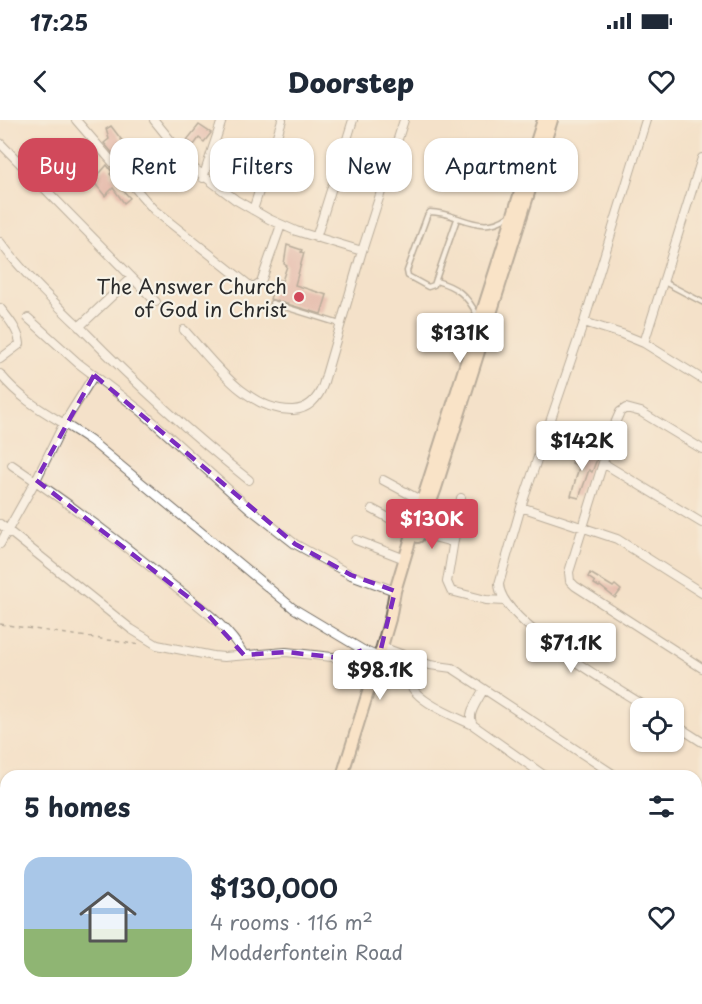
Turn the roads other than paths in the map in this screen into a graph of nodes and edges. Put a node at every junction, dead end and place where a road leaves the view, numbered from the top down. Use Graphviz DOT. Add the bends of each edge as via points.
graph roads {
  1 [pos="76,120"];
  2 [pos="154,120"];
  3 [pos="222,120"];
  4 [pos="282,120"];
  5 [pos="353,120"];
  6 [pos="404,120"];
  7 [pos="543,120"];
  8 [pos="552,120"];
  9 [pos="646,120"];
  10 [pos="0,143"];
  11 [pos="702,158"];
  12 [pos="203,178"];
  13 [pos="253,210"];
  14 [pos="513,214"];
  15 [pos="457,219"];
  16 [pos="281,225"];
  17 [pos="316,238"];
  18 [pos="0,242"];
  19 [pos="362,251"];
  20 [pos="130,278"];
  21 [pos="436,281"];
  22 [pos="664,282"];
  23 [pos="156,302"];
  24 [pos="702,302"];
  25 [pos="272,303"];
  26 [pos="0,308"];
  27 [pos="28,318"];
  28 [pos="479,319"];
  29 [pos="584,322"];
  30 [pos="341,324"];
  31 [pos="79,327"];
  32 [pos="184,330"];
  33 [pos="644,343"];
  34 [pos="0,359"];
  35 [pos="0,374"];
  36 [pos="94,375"];
  37 [pos="702,379"];
  38 [pos="64,423"];
  39 [pos="701,447"];
  40 [pos="603,463"];
  41 [pos="12,465"];
  42 [pos="36,480"];
  43 [pos="249,480"];
  44 [pos="383,480"];
  45 [pos="461,498"];
  46 [pos="422,501"];
  47 [pos="522,507"];
  48 [pos="372,509"];
  49 [pos="702,523"];
  50 [pos="0,524"];
  51 [pos="583,527"];
  52 [pos="8,530"];
  53 [pos="416,532"];
  54 [pos="356,540"];
  55 [pos="452,542"];
  56 [pos="0,544"];
  57 [pos="405,558"];
  58 [pos="395,591"];
  59 [pos="702,592"];
  60 [pos="505,601"];
  61 [pos="390,619"];
  62 [pos="363,650"];
  63 [pos="381,652"];
  64 [pos="244,655"];
  65 [pos="414,658"];
  66 [pos="702,668"];
  67 [pos="483,690"];
  68 [pos="632,698"];
  69 [pos="473,725"];
  70 [pos="684,730"];
  71 [pos="702,742"];
  72 [pos="344,770"];
  73 [pos="537,770"];
  74 [pos="607,770"];
  1 -- 16 [label="street" via="154,210 250,286 261,282"];
  2 -- 12 [label="street"];
  3 -- 12 [label="street"];
  4 -- 13 [label="street"];
  5 -- 17 [label="street"];
  6 -- 19 [label="street"];
  7 -- 14 [label="main road"];
  8 -- 53 [label="main road" via="436,488"];
  9 -- 29 [label="street"];
  10 -- 20 [label="street"];
  11 -- 22 [label="street"];
  12 -- 13 [label="street"];
  13 -- 16 [label="street"];
  14 -- 15 [label="lane" via="486,225"];
  14 -- 28 [label="main road"];
  15 -- 21 [label="lane"];
  15 -- 21 [label="lane" via="428,214 407,271 408,276 428,287"];
  16 -- 17 [label="street"];
  17 -- 19 [label="street"];
  18 -- 31 [label="street"];
  19 -- 30 [label="street"];
  20 -- 23 [label="street"];
  20 -- 31 [label="street"];
  21 -- 28 [label="lane" via="461,291"];
  22 -- 24 [label="lane"];
  22 -- 33 [label="street"];
  25 -- 30 [label="lane"];
  26 -- 34 [label="street" via="20,341"];
  27 -- 36 [label="street"];
  28 -- 46 [label="main road"];
  29 -- 33 [label="street"];
  29 -- 47 [label="street"];
  30 -- 32 [label="street" via="316,399 296,410 254,399"];
  31 -- 43 [label="street" via="181,425"];
  33 -- 37 [label="street"];
  35 -- 38 [label="street" via="22,397"];
  36 -- 38 [label="street"];
  36 -- 58 [label="street" via="295,544 351,575"];
  38 -- 42 [label="street"];
  38 -- 62 [label="street" via="91,441 283,601"];
  39 -- 40 [label="street" via="641,412 626,408 618,415"];
  40 -- 49 [label="street"];
  40 -- 51 [label="street"];
  41 -- 42 [label="street"];
  42 -- 52 [label="street"];
  42 -- 64 [label="street" via="201,607"];
  44 -- 46 [label="street"];
  45 -- 55 [label="street"];
  46 -- 53 [label="main road"];
  47 -- 51 [label="street"];
  47 -- 60 [label="street" via="499,584"];
  48 -- 53 [label="street"];
  50 -- 52 [label="street"];
  51 -- 59 [label="street" via="628,545"];
  51 -- 66 [label="street" via="569,572 575,586"];
  52 -- 56 [label="street"];
  52 -- 64 [label="street" via="152,643 213,656"];
  53 -- 55 [label="street"];
  53 -- 57 [label="main road"];
  53 -- 61 [label="main road" via="401,596"];
  54 -- 57 [label="street"];
  55 -- 60 [label="street" via="447,582 451,591"];
  57 -- 58 [label="main road"];
  58 -- 61 [label="main road"];
  60 -- 68 [label="street" via="544,641"];
  61 -- 63 [label="main road"];
  62 -- 63 [label="street"];
  62 -- 64 [label="street" via="341,658 286,652"];
  63 -- 65 [label="street"];
  63 -- 72 [label="main road"];
  65 -- 67 [label="street" via="452,669"];
  65 -- 69 [label="street" via="408,677 411,688 428,702"];
  67 -- 69 [label="street" via="470,715"];
  67 -- 74 [label="street"];
  69 -- 73 [label="street"];
  70 -- 71 [label="street"];
}
